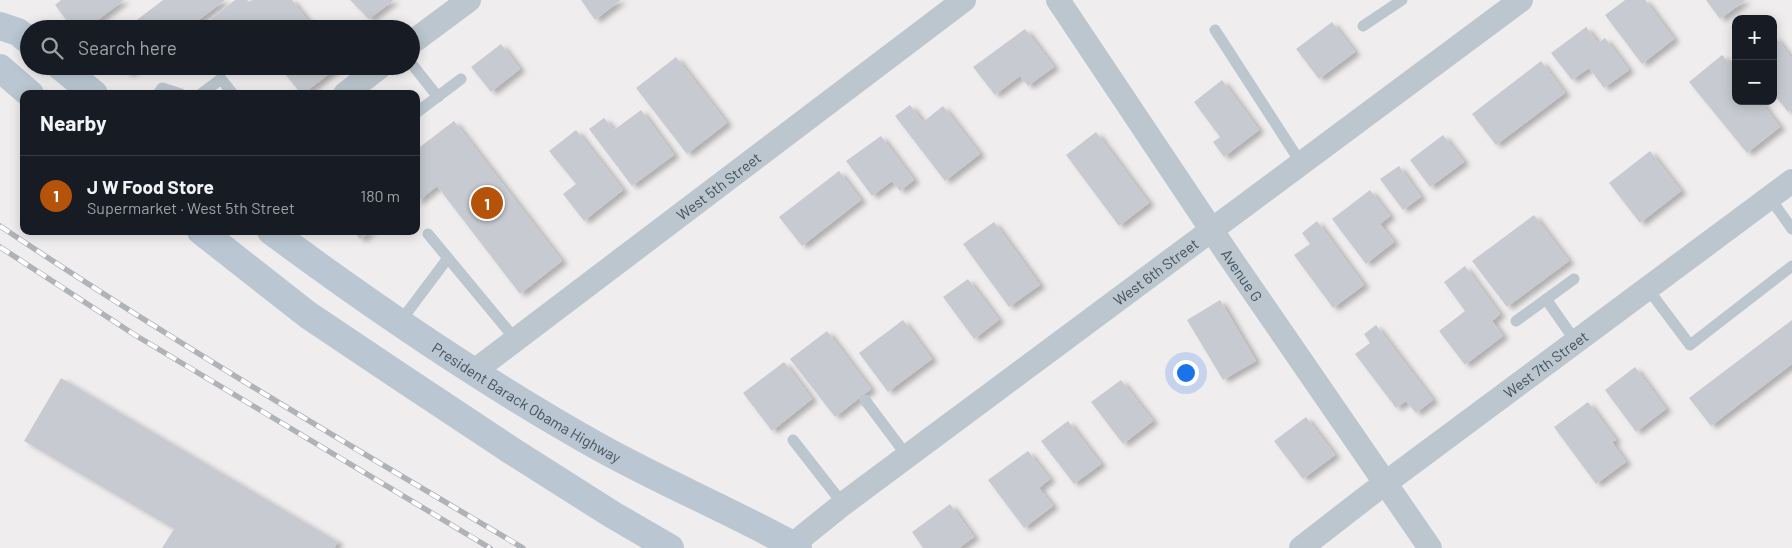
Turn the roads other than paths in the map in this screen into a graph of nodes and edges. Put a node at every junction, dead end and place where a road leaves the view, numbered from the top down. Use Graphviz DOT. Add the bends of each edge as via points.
graph roads {
  1 [pos="469,0"];
  2 [pos="964,0"];
  3 [pos="1058,0"];
  4 [pos="1402,0"];
  5 [pos="1510,3"];
  6 [pos="0,26"];
  7 [pos="1363,26"];
  8 [pos="1215,30"];
  9 [pos="20,33"];
  10 [pos="420,36"];
  11 [pos="0,68"];
  12 [pos="420,74"];
  13 [pos="71,75"];
  14 [pos="369,75"];
  15 [pos="461,79"];
  16 [pos="25,90"];
  17 [pos="89,90"];
  18 [pos="206,90"];
  19 [pos="230,90"];
  20 [pos="350,90"];
  21 [pos="438,97"];
  22 [pos="420,110"];
  23 [pos="1301,163"];
  24 [pos="1792,181"];
  25 [pos="1770,198"];
  26 [pos="1212,230"];
  27 [pos="1792,230"];
  28 [pos="428,234"];
  29 [pos="206,235"];
  30 [pos="280,235"];
  31 [pos="448,258"];
  32 [pos="1792,266"];
  33 [pos="1574,279"];
  34 [pos="1648,288"];
  35 [pos="1546,299"];
  36 [pos="1516,320"];
  37 [pos="400,322"];
  38 [pos="516,340"];
  39 [pos="1576,342"];
  40 [pos="473,372"];
  41 [pos="865,400"];
  42 [pos="793,440"];
  43 [pos="907,456"];
  44 [pos="1386,484"];
  45 [pos="843,504"];
  46 [pos="795,546"];
  47 [pos="670,548"];
  48 [pos="1301,548"];
  49 [pos="1430,548"];
  1 -- 10 [label="street"];
  2 -- 38 [label="street, West 5th Street"];
  3 -- 26 [label="street, Avenue G"];
  4 -- 7 [label="lane"];
  5 -- 23 [label="street, West 6th Street"];
  6 -- 9 [label="main road"];
  8 -- 23 [label="lane"];
  11 -- 16 [label="main road"];
  12 -- 21 [label="lane"];
  13 -- 17 [label="main road"];
  14 -- 20 [label="street"];
  15 -- 21 [label="lane"];
  18 -- 19 [label="lane" via="221,79"];
  21 -- 22 [label="lane"];
  23 -- 26 [label="street, West 6th Street"];
  24 -- 25 [label="street, West 7th Street"];
  25 -- 27 [label="lane"];
  25 -- 34 [label="street, West 7th Street"];
  26 -- 43 [label="street, West 6th Street"];
  26 -- 44 [label="street, Avenue G"];
  28 -- 31 [label="lane"];
  29 -- 47 [label="main road" via="308,315 529,462"];
  30 -- 37 [label="main road, President Barack Obama Highway"];
  31 -- 37 [label="lane"];
  31 -- 38 [label="lane"];
  32 -- 34 [label="lane" via="1690,345"];
  33 -- 35 [label="lane"];
  34 -- 39 [label="street, West 7th Street"];
  35 -- 36 [label="lane"];
  35 -- 39 [label="lane"];
  37 -- 40 [label="main road, President Barack Obama Highway"];
  38 -- 40 [label="street, West 5th Street"];
  39 -- 44 [label="street, West 7th Street"];
  40 -- 46 [label="main road, President Barack Obama Highway" via="600,447"];
  41 -- 43 [label="lane"];
  42 -- 45 [label="lane"];
  43 -- 45 [label="street, West 6th Street"];
  44 -- 48 [label="street, West 7th Street"];
  44 -- 49 [label="street, Avenue G"];
  45 -- 46 [label="street, West 6th Street"];
}
